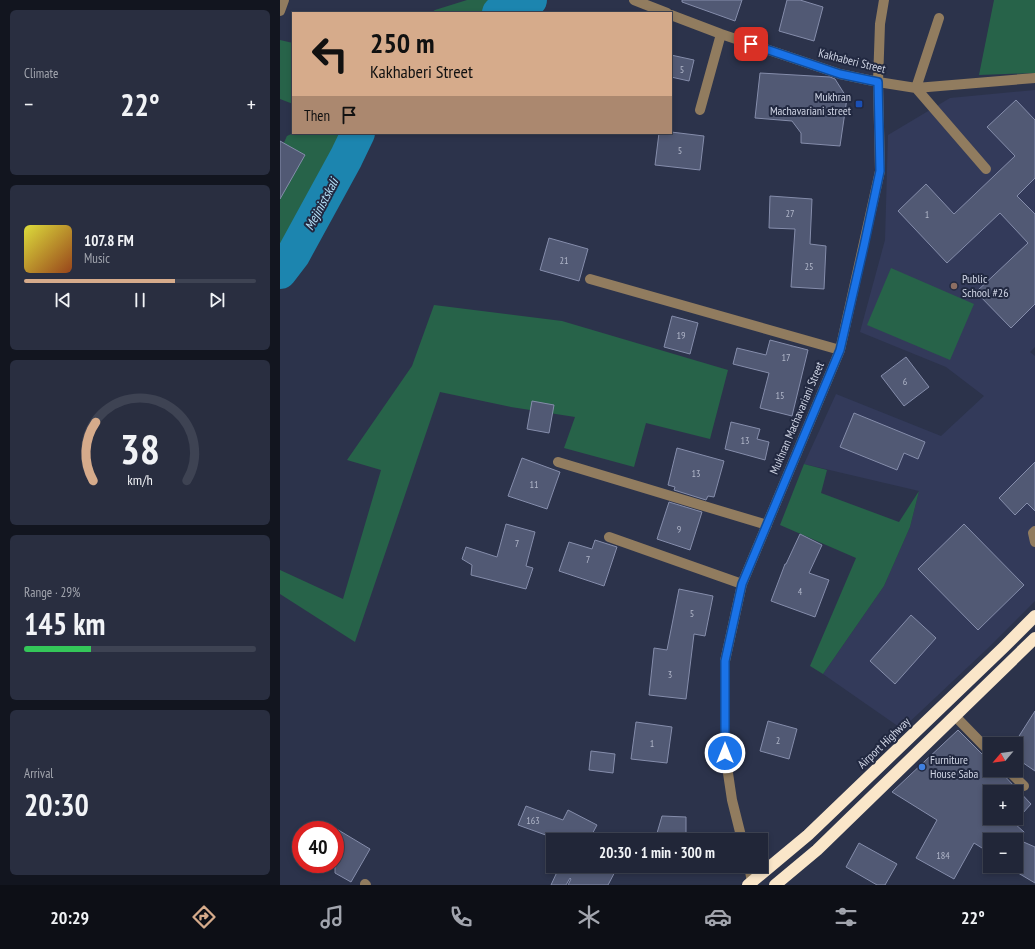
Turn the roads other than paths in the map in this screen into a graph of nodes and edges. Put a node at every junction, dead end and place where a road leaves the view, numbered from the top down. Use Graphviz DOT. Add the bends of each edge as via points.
graph roads {
  1 [pos="284,0"];
  2 [pos="634,0"];
  3 [pos="884,0"];
  4 [pos="280,11"];
  5 [pos="664,12"];
  6 [pos="672,14"];
  7 [pos="939,18"];
  8 [pos="721,34"];
  9 [pos="1035,78"];
  10 [pos="878,82"];
  11 [pos="916,88"];
  12 [pos="700,110"];
  13 [pos="986,169"];
  14 [pos="590,279"];
  15 [pos="840,350"];
  16 [pos="558,462"];
  17 [pos="767,525"];
  18 [pos="1035,531"];
  19 [pos="609,536"];
  20 [pos="1035,542"];
  21 [pos="742,584"];
  22 [pos="1035,616"];
  23 [pos="1035,638"];
  24 [pos="955,716"];
  25 [pos="983,745"];
  26 [pos="1015,777"];
  27 [pos="1024,786"];
  28 [pos="740,833"];
  29 [pos="749,873"];
  30 [pos="750,883"];
  31 [pos="775,885"];
  1 -- 4 [label="street"];
  2 -- 5 [label="street"];
  3 -- 10 [label="street, Mukhran Machavariani Street" via="880,24"];
  6 -- 8 [label="street, Kakhaberi Street"];
  7 -- 11 [label="street"];
  8 -- 10 [label="street, Kakhaberi Street" via="840,74"];
  8 -- 12 [label="street"];
  9 -- 11 [label="street, Kakhaberi Street"];
  10 -- 11 [label="street, Kakhaberi Street"];
  10 -- 15 [label="street, Mukhran Machavariani Street" via="880,171"];
  11 -- 13 [label="street"];
  14 -- 15 [label="street"];
  15 -- 17 [label="street, Mukhran Machavariani Street"];
  16 -- 17 [label="street"];
  17 -- 21 [label="street, Mukhran Machavariani Street"];
  18 -- 20 [label="street"];
  19 -- 21 [label="street"];
  21 -- 28 [label="street, Mukhran Machavariani Street" via="725,661 725,753"];
  22 -- 30 [label="highway, Airport Highway" via="808,835"];
  23 -- 24 [label="highway"];
  24 -- 25 [label="street"];
  24 -- 31 [label="highway" via="817,850"];
  26 -- 27 [label="street"];
  29 -- 30 [label="street"];
}
